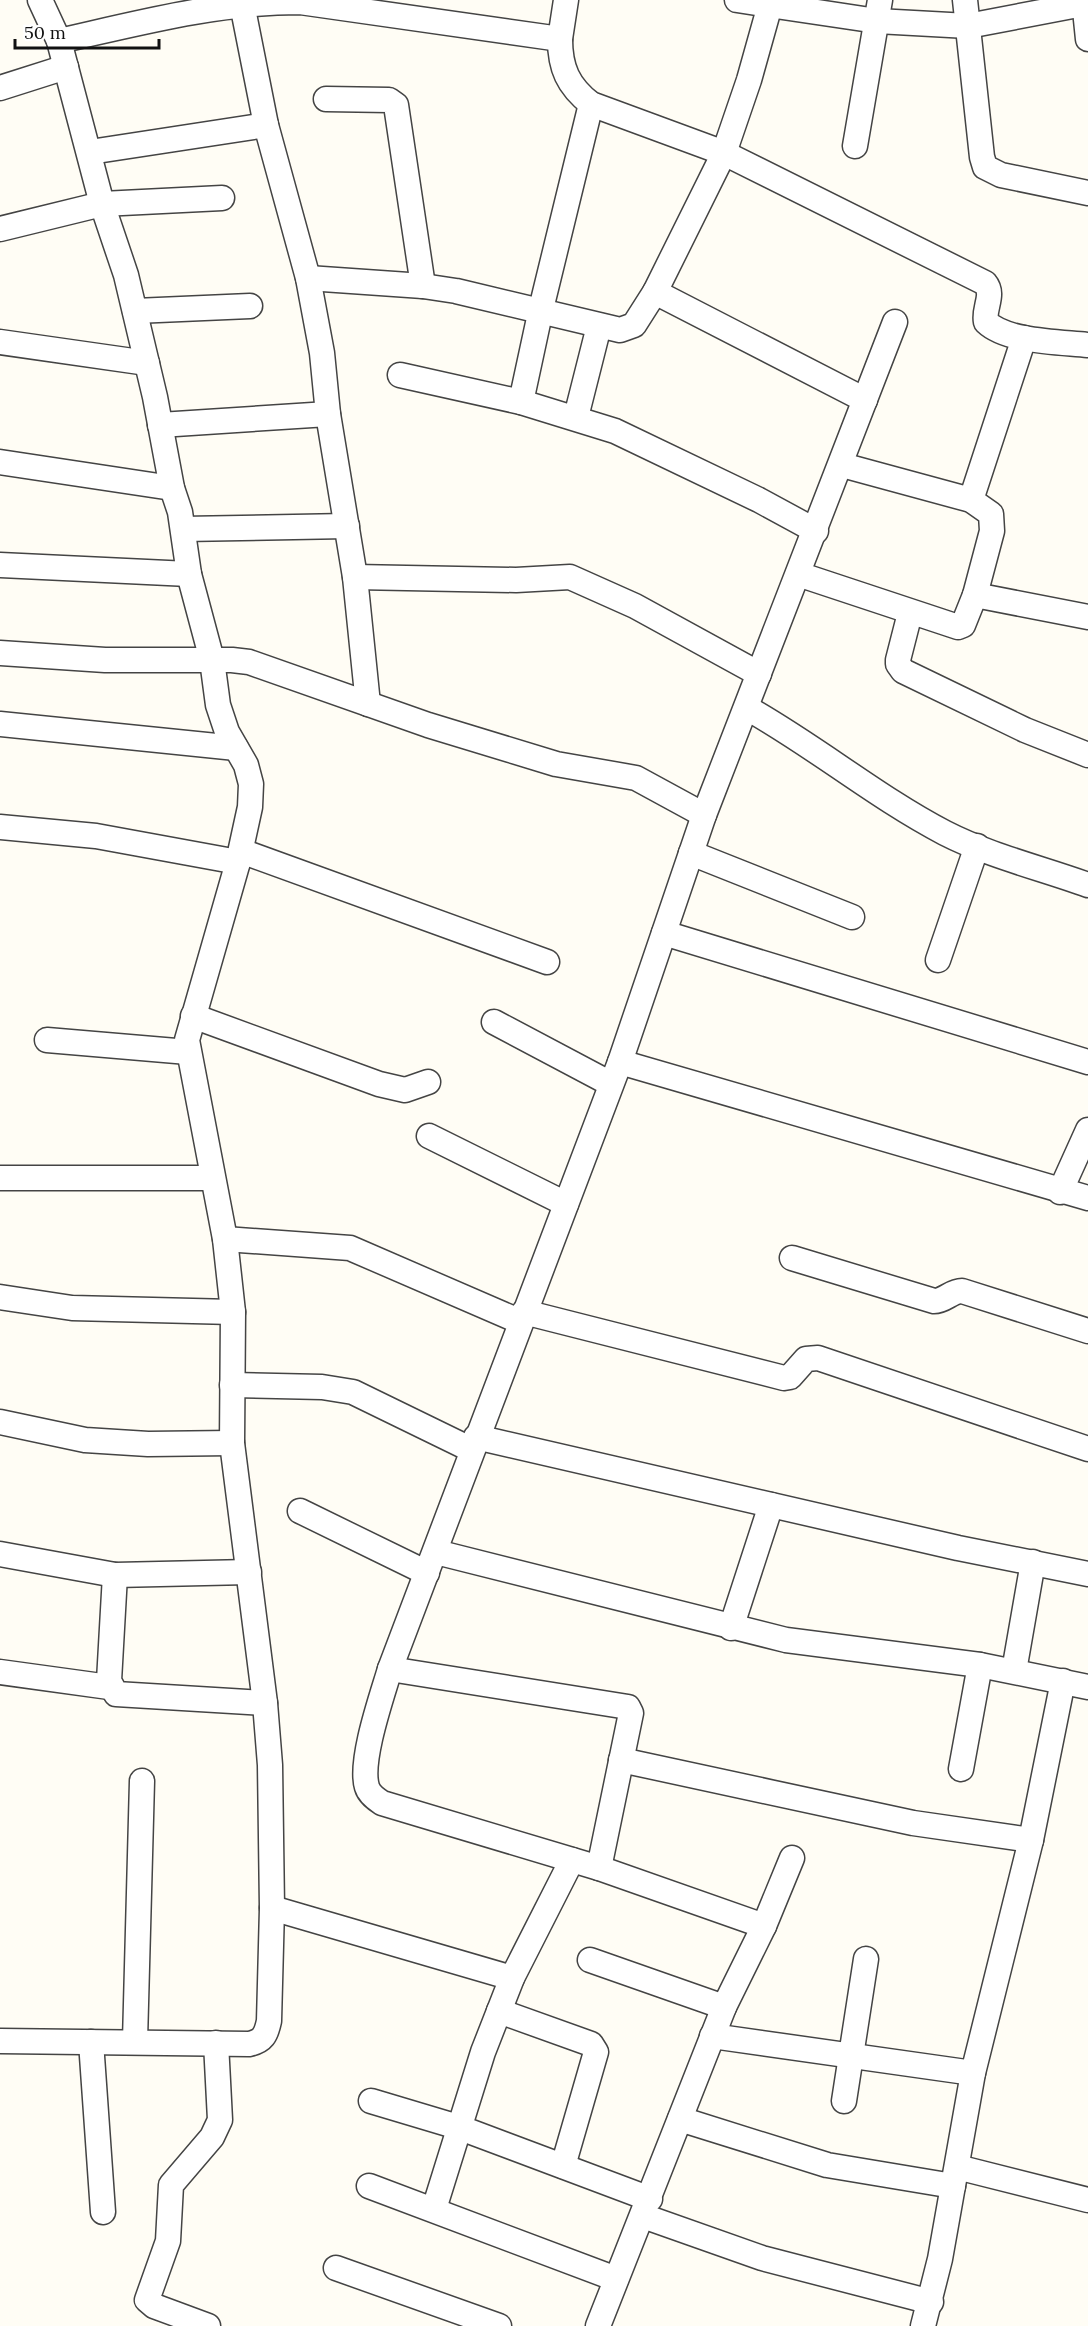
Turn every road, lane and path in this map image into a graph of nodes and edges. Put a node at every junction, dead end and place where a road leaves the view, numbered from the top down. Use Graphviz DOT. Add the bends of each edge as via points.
graph roads {
  1 [pos="40,0"];
  2 [pos="566,0"];
  3 [pos="737,0"];
  4 [pos="965,0"];
  5 [pos="1086,2"];
  6 [pos="242,4"];
  7 [pos="770,5"];
  8 [pos="879,11"];
  9 [pos="968,26"];
  10 [pos="560,39"];
  11 [pos="1088,39"];
  12 [pos="59,41"];
  13 [pos="66,68"];
  14 [pos="0,88"];
  15 [pos="326,99"];
  16 [pos="591,104"];
  17 [pos="266,125"];
  18 [pos="855,146"];
  19 [pos="90,152"];
  20 [pos="724,153"];
  21 [pos="1088,188"];
  22 [pos="1088,193"];
  23 [pos="222,198"];
  24 [pos="102,204"];
  25 [pos="0,229"];
  26 [pos="308,278"];
  27 [pos="423,286"];
  28 [pos="655,292"];
  29 [pos="250,306"];
  30 [pos="541,309"];
  31 [pos="135,311"];
  32 [pos="895,322"];
  33 [pos="599,326"];
  34 [pos="1024,338"];
  35 [pos="0,342"];
  36 [pos="1088,345"];
  37 [pos="147,363"];
  38 [pos="400,375"];
  39 [pos="865,400"];
  40 [pos="521,402"];
  41 [pos="328,414"];
  42 [pos="576,417"];
  43 [pos="160,425"];
  44 [pos="0,462"];
  45 [pos="842,465"];
  46 [pos="172,488"];
  47 [pos="971,500"];
  48 [pos="347,526"];
  49 [pos="183,529"];
  50 [pos="816,531"];
  51 [pos="0,565"];
  52 [pos="189,574"];
  53 [pos="798,574"];
  54 [pos="355,577"];
  55 [pos="975,595"];
  56 [pos="910,613"];
  57 [pos="1088,617"];
  58 [pos="0,653"];
  59 [pos="212,660"];
  60 [pos="759,674"];
  61 [pos="368,704"];
  62 [pos="747,708"];
  63 [pos="0,724"];
  64 [pos="236,748"];
  65 [pos="1088,755"];
  66 [pos="704,815"];
  67 [pos="0,827"];
  68 [pos="977,846"];
  69 [pos="691,853"];
  70 [pos="239,856"];
  71 [pos="1088,885"];
  72 [pos="852,917"];
  73 [pos="664,933"];
  74 [pos="938,960"];
  75 [pos="547,962"];
  76 [pos="193,1016"];
  77 [pos="494,1022"];
  78 [pos="47,1040"];
  79 [pos="188,1052"];
  80 [pos="1088,1062"];
  81 [pos="615,1073"];
  82 [pos="428,1082"];
  83 [pos="1088,1130"];
  84 [pos="429,1136"];
  85 [pos="0,1178"];
  86 [pos="212,1178"];
  87 [pos="1060,1192"];
  88 [pos="1088,1198"];
  89 [pos="566,1204"];
  90 [pos="225,1239"];
  91 [pos="792,1258"];
  92 [pos="0,1297"];
  93 [pos="233,1312"];
  94 [pos="522,1317"];
  95 [pos="1088,1331"];
  96 [pos="232,1385"];
  97 [pos="0,1422"];
  98 [pos="232,1443"];
  99 [pos="474,1443"];
  100 [pos="1088,1449"];
  101 [pos="771,1505"];
  102 [pos="300,1511"];
  103 [pos="0,1554"];
  104 [pos="1033,1562"];
  105 [pos="431,1563"];
  106 [pos="249,1572"];
  107 [pos="1088,1574"];
  108 [pos="115,1575"];
  109 [pos="731,1628"];
  110 [pos="980,1665"];
  111 [pos="390,1669"];
  112 [pos="1014,1671"];
  113 [pos="0,1672"];
  114 [pos="1063,1681"];
  115 [pos="110,1687"];
  116 [pos="1088,1687"];
  117 [pos="265,1703"];
  118 [pos="621,1760"];
  119 [pos="961,1769"];
  120 [pos="142,1781"];
  121 [pos="1031,1840"];
  122 [pos="792,1858"];
  123 [pos="572,1860"];
  124 [pos="599,1868"];
  125 [pos="272,1908"];
  126 [pos="764,1926"];
  127 [pos="866,1959"];
  128 [pos="591,1960"];
  129 [pos="512,1978"];
  130 [pos="724,2007"];
  131 [pos="499,2011"];
  132 [pos="712,2036"];
  133 [pos="0,2040"];
  134 [pos="135,2041"];
  135 [pos="91,2042"];
  136 [pos="216,2043"];
  137 [pos="851,2055"];
  138 [pos="973,2073"];
  139 [pos="371,2101"];
  140 [pos="844,2101"];
  141 [pos="680,2119"];
  142 [pos="458,2127"];
  143 [pos="563,2166"];
  144 [pos="955,2177"];
  145 [pos="369,2186"];
  146 [pos="1088,2200"];
  147 [pos="646,2208"];
  148 [pos="434,2209"];
  149 [pos="103,2212"];
  150 [pos="336,2268"];
  151 [pos="616,2279"];
  152 [pos="931,2302"];
  153 [pos="208,2326"];
  154 [pos="499,2326"];
  155 [pos="598,2326"];
  156 [pos="924,2326"];
  1 -- 12 [label="street"];
  2 -- 10 [label="street"];
  3 -- 7 [label="street"];
  4 -- 9 [label="street"];
  5 -- 9 [label="street"];
  5 -- 11 [label="street"];
  6 -- 10 [label="street" via="300,2"];
  6 -- 12 [label="street" via="195,10"];
  6 -- 17 [label="street"];
  7 -- 8 [label="street"];
  7 -- 20 [label="street"];
  8 -- 9 [label="street"];
  8 -- 18 [label="street"];
  9 -- 22 [label="street" via="985,167 1001,175"];
  10 -- 16 [label="street" via="560,59 567,79"];
  12 -- 13 [label="street"];
  13 -- 14 [label="street"];
  13 -- 19 [label="street"];
  15 -- 27 [label="street" via="389,100 396,105"];
  16 -- 20 [label="street"];
  16 -- 30 [label="street"];
  17 -- 19 [label="street"];
  17 -- 26 [label="street"];
  19 -- 24 [label="street"];
  20 -- 28 [label="street"];
  20 -- 34 [label="street" via="985,284 990,295 986,322"];
  21 -- 22 [label="street"];
  23 -- 24 [label="street"];
  24 -- 25 [label="street"];
  24 -- 31 [label="street"];
  26 -- 27 [label="street"];
  26 -- 41 [label="street"];
  27 -- 30 [label="street"];
  28 -- 33 [label="street" via="634,326 620,330"];
  28 -- 39 [label="street"];
  29 -- 31 [label="street"];
  30 -- 33 [label="street"];
  30 -- 40 [label="street"];
  31 -- 37 [label="street"];
  32 -- 39 [label="street"];
  33 -- 42 [label="street"];
  34 -- 36 [label="street"];
  34 -- 47 [label="street"];
  35 -- 37 [label="street"];
  37 -- 43 [label="street"];
  38 -- 40 [label="street"];
  39 -- 45 [label="street"];
  40 -- 42 [label="street"];
  41 -- 43 [label="street"];
  41 -- 48 [label="street"];
  42 -- 50 [label="street" via="657,450"];
  43 -- 46 [label="street"];
  44 -- 46 [label="street"];
  45 -- 47 [label="street"];
  45 -- 50 [label="street"];
  46 -- 49 [label="street"];
  47 -- 55 [label="street" via="991,514 993,523"];
  48 -- 49 [label="street"];
  48 -- 54 [label="street"];
  49 -- 52 [label="street"];
  50 -- 53 [label="street"];
  51 -- 52 [label="street"];
  52 -- 59 [label="street"];
  53 -- 56 [label="street"];
  53 -- 60 [label="street"];
  54 -- 60 [label="street" via="570,577 635,606"];
  54 -- 61 [label="street"];
  55 -- 56 [label="street" via="963,626"];
  55 -- 57 [label="street"];
  56 -- 65 [label="street" via="898,660 903,671 1015,726"];
  58 -- 59 [label="street" via="105,660"];
  59 -- 61 [label="street" via="249,662"];
  59 -- 64 [label="street" via="218,705"];
  60 -- 62 [label="street"];
  61 -- 66 [label="street" via="556,764 636,778"];
  62 -- 66 [label="street"];
  62 -- 68 [label="street" via="906,810 946,834"];
  63 -- 64 [label="street"];
  64 -- 70 [label="street" via="251,784"];
  66 -- 69 [label="street"];
  67 -- 70 [label="street"];
  68 -- 71 [label="street"];
  68 -- 74 [label="street"];
  69 -- 72 [label="street"];
  69 -- 73 [label="street"];
  70 -- 75 [label="street"];
  70 -- 76 [label="street"];
  73 -- 80 [label="street"];
  73 -- 81 [label="street"];
  76 -- 79 [label="street"];
  76 -- 82 [label="street" via="379,1084 405,1090"];
  77 -- 81 [label="street"];
  78 -- 79 [label="street"];
  79 -- 86 [label="street"];
  81 -- 87 [label="street"];
  81 -- 89 [label="street"];
  83 -- 87 [label="street"];
  84 -- 89 [label="street"];
  85 -- 86 [label="street"];
  86 -- 90 [label="street"];
  87 -- 88 [label="street"];
  89 -- 94 [label="street"];
  90 -- 93 [label="street"];
  90 -- 94 [label="street" via="350,1248"];
  91 -- 95 [label="street" via="934,1301 962,1291"];
  92 -- 93 [label="street" via="72,1308"];
  93 -- 96 [label="street"];
  94 -- 99 [label="street"];
  94 -- 100 [label="street" via="784,1378 790,1377 806,1359 818,1358"];
  96 -- 98 [label="street"];
  96 -- 99 [label="street" via="322,1387 353,1392"];
  97 -- 98 [label="street" via="85,1440"];
  98 -- 106 [label="street"];
  99 -- 101 [label="street"];
  99 -- 105 [label="street"];
  101 -- 104 [label="street"];
  101 -- 109 [label="street"];
  102 -- 105 [label="street"];
  103 -- 108 [label="street"];
  104 -- 107 [label="street"];
  104 -- 112 [label="street"];
  105 -- 109 [label="street"];
  105 -- 111 [label="street"];
  106 -- 108 [label="street"];
  106 -- 117 [label="street"];
  108 -- 115 [label="street"];
  109 -- 110 [label="street" via="786,1640"];
  110 -- 112 [label="street"];
  110 -- 119 [label="street"];
  111 -- 118 [label="street" via="625,1705 631,1713"];
  111 -- 123 [label="street" via="368,1756 365,1778 372,1796 382,1803"];
  112 -- 114 [label="street"];
  113 -- 115 [label="street"];
  114 -- 116 [label="street"];
  114 -- 121 [label="street"];
  115 -- 117 [label="street" via="116,1694"];
  117 -- 125 [label="street"];
  118 -- 121 [label="street" via="901,1821"];
  118 -- 124 [label="street"];
  120 -- 134 [label="street"];
  121 -- 138 [label="street"];
  122 -- 126 [label="street"];
  123 -- 124 [label="street"];
  123 -- 129 [label="street"];
  124 -- 126 [label="street"];
  125 -- 129 [label="street"];
  125 -- 136 [label="street" via="267,2033 260,2042"];
  126 -- 130 [label="street"];
  127 -- 137 [label="street"];
  128 -- 130 [label="street"];
  129 -- 131 [label="street"];
  130 -- 132 [label="street"];
  131 -- 142 [label="street"];
  131 -- 143 [label="street" via="591,2044 596,2052"];
  132 -- 137 [label="street"];
  132 -- 141 [label="street"];
  133 -- 135 [label="street"];
  134 -- 135 [label="street"];
  134 -- 136 [label="street"];
  135 -- 149 [label="street"];
  136 -- 153 [label="street" via="219,2120 212,2137 171,2185 168,2241 147,2300"];
  137 -- 138 [label="street"];
  137 -- 140 [label="street"];
  138 -- 144 [label="street"];
  139 -- 142 [label="street"];
  141 -- 144 [label="street" via="827,2165"];
  141 -- 147 [label="street"];
  142 -- 143 [label="street"];
  142 -- 148 [label="street"];
  143 -- 147 [label="street"];
  144 -- 146 [label="street"];
  144 -- 152 [label="street"];
  145 -- 148 [label="street"];
  147 -- 151 [label="street"];
  147 -- 152 [label="street" via="762,2258"];
  148 -- 151 [label="street"];
  150 -- 154 [label="street"];
  151 -- 155 [label="street"];
  152 -- 156 [label="street"];
}
